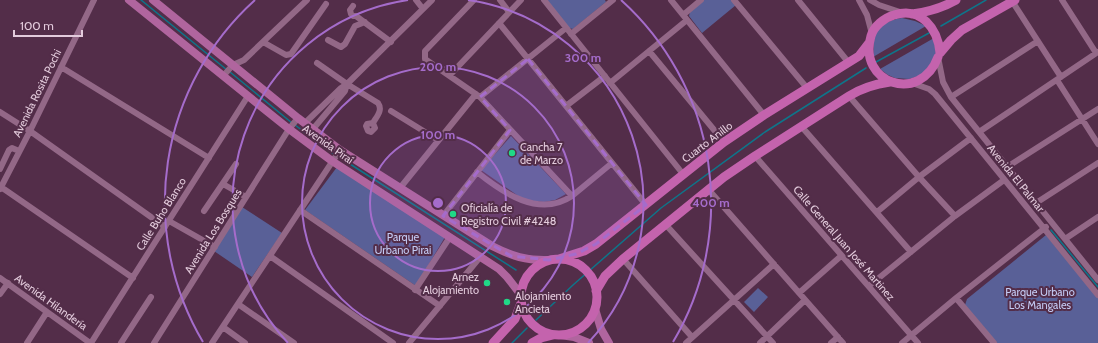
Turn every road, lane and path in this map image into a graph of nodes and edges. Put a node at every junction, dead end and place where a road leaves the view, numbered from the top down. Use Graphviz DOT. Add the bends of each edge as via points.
graph roads {
  1 [pos="94,0"];
  2 [pos="129,0"];
  3 [pos="153,0"];
  4 [pos="307,0"];
  5 [pos="416,0"];
  6 [pos="432,0"];
  7 [pos="474,0"];
  8 [pos="500,0"];
  9 [pos="521,0"];
  10 [pos="544,0"];
  11 [pos="671,0"];
  12 [pos="701,0"];
  13 [pos="734,0"];
  14 [pos="798,0"];
  15 [pos="859,0"];
  16 [pos="870,0"];
  17 [pos="956,0"];
  18 [pos="1062,0"];
  19 [pos="610,1"];
  20 [pos="1013,1"];
  21 [pos="942,3"];
  22 [pos="326,4"];
  23 [pos="353,6"];
  24 [pos="423,9"];
  25 [pos="509,12"];
  26 [pos="908,14"];
  27 [pos="685,17"];
  28 [pos="365,22"];
  29 [pos="499,23"];
  30 [pos="566,28"];
  31 [pos="571,34"];
  32 [pos="872,34"];
  33 [pos="328,40"];
  34 [pos="1038,40"];
  35 [pos="263,42"];
  36 [pos="391,42"];
  37 [pos="869,43"];
  38 [pos="649,51"];
  39 [pos="1097,53"];
  40 [pos="939,55"];
  41 [pos="528,59"];
  42 [pos="317,63"];
  43 [pos="849,63"];
  44 [pos="231,66"];
  45 [pos="61,67"];
  46 [pos="224,74"];
  47 [pos="450,75"];
  48 [pos="605,76"];
  49 [pos="1059,78"];
  50 [pos="890,82"];
  51 [pos="610,83"];
  52 [pos="912,83"];
  53 [pos="347,84"];
  54 [pos="807,88"];
  55 [pos="478,95"];
  56 [pos="248,96"];
  57 [pos="849,96"];
  58 [pos="951,97"];
  59 [pos="566,106"];
  60 [pos="1098,109"];
  61 [pos="391,111"];
  62 [pos="0,112"];
  63 [pos="764,115"];
  64 [pos="297,119"];
  65 [pos="1082,119"];
  66 [pos="305,123"];
  67 [pos="372,123"];
  68 [pos="972,124"];
  69 [pos="800,126"];
  70 [pos="290,128"];
  71 [pos="313,129"];
  72 [pos="510,130"];
  73 [pos="965,130"];
  74 [pos="30,131"];
  75 [pos="979,132"];
  76 [pos="970,138"];
  77 [pos="438,140"];
  78 [pos="724,142"];
  79 [pos="1098,144"];
  80 [pos="19,151"];
  81 [pos="339,151"];
  82 [pos="755,156"];
  83 [pos="209,158"];
  84 [pos="333,160"];
  85 [pos="612,163"];
  86 [pos="1098,163"];
  87 [pos="236,164"];
  88 [pos="1007,167"];
  89 [pos="0,169"];
  90 [pos="477,172"];
  91 [pos="683,174"];
  92 [pos="919,177"];
  93 [pos="1004,180"];
  94 [pos="223,184"];
  95 [pos="0,188"];
  96 [pos="400,188"];
  97 [pos="708,189"];
  98 [pos="572,196"];
  99 [pos="246,197"];
  100 [pos="1036,203"];
  101 [pos="646,205"];
  102 [pos="300,210"];
  103 [pos="204,211"];
  104 [pos="876,212"];
  105 [pos="443,216"];
  106 [pos="955,216"];
  107 [pos="1098,217"];
  108 [pos="169,221"];
  109 [pos="1052,223"];
  110 [pos="666,225"];
  111 [pos="166,227"];
  112 [pos="1044,229"];
  113 [pos="450,237"];
  114 [pos="1065,239"];
  115 [pos="215,247"];
  116 [pos="911,252"];
  117 [pos="270,256"];
  118 [pos="481,256"];
  119 [pos="841,256"];
  120 [pos="559,259"];
  121 [pos="623,259"];
  122 [pos="549,260"];
  123 [pos="774,264"];
  124 [pos="1098,268"];
  125 [pos="1092,272"];
  126 [pos="0,278"];
  127 [pos="133,278"];
  128 [pos="1098,280"];
  129 [pos="8,283"];
  130 [pos="869,286"];
  131 [pos="415,290"];
  132 [pos="596,291"];
  133 [pos="799,293"];
  134 [pos="0,294"];
  135 [pos="1098,295"];
  136 [pos="151,297"];
  137 [pos="521,298"];
  138 [pos="956,298"];
  139 [pos="734,300"];
  140 [pos="806,300"];
  141 [pos="238,304"];
  142 [pos="440,306"];
  143 [pos="595,309"];
  144 [pos="47,312"];
  145 [pos="223,328"];
  146 [pos="911,334"];
  147 [pos="557,335"];
  148 [pos="767,336"];
  149 [pos="692,337"];
  150 [pos="838,337"];
  151 [pos="27,343"];
  152 [pos="90,343"];
  153 [pos="121,343"];
  154 [pos="154,343"];
  155 [pos="212,343"];
  156 [pos="245,343"];
  157 [pos="294,343"];
  158 [pos="393,343"];
  159 [pos="409,343"];
  160 [pos="493,343"];
  161 [pos="532,343"];
  162 [pos="589,343"];
  163 [pos="609,343"];
  164 [pos="686,343"];
  165 [pos="760,343"];
  166 [pos="773,343"];
  167 [pos="831,343"];
  168 [pos="843,343"];
  169 [pos="902,343"];
  170 [pos="918,343"];
  171 [pos="994,343"];
  1 -- 45 [label="street, Avenida Rosita Pochi"];
  2 -- 46 [label="main road, Avenida Piraí"];
  3 -- 44 [label="main road, Avenida Piraí"];
  4 -- 35 [label="street"];
  5 -- 24 [label="street"];
  6 -- 24 [label="street"];
  7 -- 47 [label="street" via="425,51 427,61"];
  8 -- 25 [label="street"];
  9 -- 25 [label="street"];
  10 -- 30 [label="street"];
  11 -- 27 [label="street"];
  12 -- 27 [label="street"];
  13 -- 54 [label="street"];
  14 -- 43 [label="street"];
  15 -- 32 [label="street" via="867,15"];
  16 -- 26 [label="street"];
  17 -- 21 [label="highway"];
  18 -- 39 [label="street"];
  19 -- 31 [label="street"];
  20 -- 34 [label="street"];
  20 -- 40 [label="highway" via="962,30"];
  21 -- 26 [label="highway" via="928,12"];
  22 -- 35 [label="street" via="291,54 286,55"];
  23 -- 28 [label="street" via="350,14"];
  24 -- 36 [label="street"];
  25 -- 29 [label="street"];
  26 -- 32 [label="highway" via="896,14 882,21"];
  26 -- 40 [label="highway" via="928,23 939,44"];
  27 -- 38 [label="street"];
  27 -- 63 [label="street"];
  28 -- 33 [label="street" via="354,26 341,47"];
  28 -- 36 [label="street"];
  29 -- 41 [label="street"];
  29 -- 47 [label="street"];
  30 -- 31 [label="street"];
  30 -- 41 [label="street"];
  31 -- 48 [label="street"];
  32 -- 37 [label="highway"];
  34 -- 49 [label="street"];
  34 -- 58 [label="street"];
  35 -- 44 [label="street" via="244,60"];
  36 -- 53 [label="street"];
  37 -- 43 [label="highway, Cuarto Anillo" via="859,56"];
  37 -- 50 [label="highway" via="869,57 882,77"];
  38 -- 51 [label="street"];
  38 -- 78 [label="street"];
  39 -- 49 [label="street"];
  40 -- 52 [label="highway" via="929,74"];
  40 -- 58 [label="street, Avenida El Palmar" via="943,82"];
  41 -- 55 [label="street"];
  41 -- 59 [label="street"];
  42 -- 53 [label="street"];
  43 -- 54 [label="highway, Cuarto Anillo"];
  44 -- 46 [label="street"];
  44 -- 64 [label="main road, Avenida Piraí"];
  45 -- 74 [label="street, Avenida Rosita Pochi"];
  45 -- 83 [label="street"];
  46 -- 56 [label="main road, Avenida Piraí"];
  47 -- 55 [label="street"];
  48 -- 51 [label="street"];
  48 -- 59 [label="street"];
  49 -- 65 [label="street"];
  49 -- 75 [label="street"];
  50 -- 52 [label="highway"];
  50 -- 57 [label="highway" via="875,84"];
  51 -- 91 [label="street"];
  52 -- 73 [label="street, Avenida El Palmar" via="935,94"];
  53 -- 66 [label="street"];
  53 -- 67 [label="street" via="380,106 380,112"];
  53 -- 71 [label="street" via="346,92"];
  54 -- 63 [label="highway, Cuarto Anillo"];
  55 -- 72 [label="street"];
  55 -- 77 [label="street"];
  56 -- 70 [label="main road, Avenida Piraí"];
  56 -- 83 [label="street, Calle Buho Blanco"];
  57 -- 69 [label="highway"];
  57 -- 92 [label="street"];
  58 -- 68 [label="street, Avenida El Palmar"];
  59 -- 85 [label="street"];
  60 -- 65 [label="street"];
  61 -- 77 [label="street"];
  62 -- 74 [label="street"];
  63 -- 78 [label="highway, Cuarto Anillo"];
  64 -- 66 [label="main road, Avenida Piraí"];
  64 -- 70 [label="street, Avenida Los Bosques"];
  65 -- 79 [label="street"];
  65 -- 88 [label="street"];
  66 -- 71 [label="main road, Avenida Piraí"];
  68 -- 73 [label="street"];
  68 -- 75 [label="street, Avenida El Palmar"];
  69 -- 82 [label="highway"];
  69 -- 104 [label="street"];
  70 -- 84 [label="main road, Avenida Piraí"];
  70 -- 99 [label="street, Avenida Los Bosques"];
  71 -- 81 [label="main road, Avenida Piraí"];
  72 -- 90 [label="street"];
  72 -- 98 [label="street"];
  73 -- 76 [label="street, Avenida El Palmar"];
  74 -- 80 [label="street, Avenida Rosita Pochi"];
  74 -- 111 [label="street"];
  75 -- 88 [label="street, Avenida El Palmar"];
  76 -- 92 [label="street"];
  76 -- 93 [label="street, Avenida El Palmar"];
  77 -- 96 [label="street"];
  78 -- 91 [label="highway, Cuarto Anillo"];
  80 -- 89 [label="street, Avenida Rosita Pochi" via="12,148 9,150"];
  80 -- 95 [label="street, Avenida Rosita Pochi"];
  81 -- 84 [label="street"];
  81 -- 96 [label="main road, Avenida Piraí"];
  82 -- 97 [label="highway"];
  82 -- 119 [label="street, Calle General Juan José Martinez"];
  83 -- 108 [label="street, Calle Buho Blanco"];
  84 -- 102 [label="street"];
  84 -- 113 [label="main road, Avenida Piraí"];
  85 -- 98 [label="street"];
  85 -- 101 [label="street"];
  86 -- 100 [label="street"];
  87 -- 94 [label="street"];
  88 -- 100 [label="street, Avenida El Palmar"];
  90 -- 98 [label="street" via="526,203 554,203"];
  90 -- 105 [label="street"];
  91 -- 101 [label="highway, Cuarto Anillo"];
  92 -- 104 [label="street"];
  92 -- 106 [label="street"];
  93 -- 106 [label="street"];
  93 -- 112 [label="street, Avenida El Palmar"];
  94 -- 99 [label="street"];
  94 -- 103 [label="street"];
  95 -- 127 [label="street"];
  96 -- 105 [label="main road, Avenida Piraí"];
  97 -- 110 [label="highway"];
  97 -- 123 [label="street"];
  99 -- 115 [label="street, Avenida Los Bosques"];
  100 -- 109 [label="street, Avenida El Palmar"];
  101 -- 120 [label="highway, Cuarto Anillo" via="596,244"];
  102 -- 117 [label="street"];
  102 -- 131 [label="street"];
  104 -- 116 [label="street"];
  105 -- 122 [label="main road, Avenida Piraí" via="511,256"];
  106 -- 116 [label="street"];
  107 -- 114 [label="street"];
  108 -- 111 [label="street, Calle Buho Blanco"];
  108 -- 115 [label="street"];
  109 -- 112 [label="street"];
  109 -- 114 [label="street, Avenida El Palmar"];
  110 -- 121 [label="highway"];
  110 -- 139 [label="street"];
  111 -- 127 [label="street, Calle Buho Blanco"];
  112 -- 135 [label="street, Avenida El Palmar"];
  112 -- 138 [label="street"];
  113 -- 118 [label="main road, Avenida Piraí"];
  113 -- 131 [label="street"];
  114 -- 125 [label="street, Avenida El Palmar"];
  115 -- 154 [label="street, Avenida Los Bosques"];
  116 -- 130 [label="street"];
  117 -- 141 [label="street"];
  117 -- 158 [label="street"];
  118 -- 137 [label="main road, Avenida Piraí" via="507,277"];
  118 -- 142 [label="street"];
  119 -- 130 [label="street, Calle General Juan José Martinez"];
  119 -- 133 [label="street"];
  120 -- 122 [label="highway"];
  120 -- 132 [label="highway" via="580,266 587,272"];
  121 -- 132 [label="highway" via="605,276"];
  121 -- 149 [label="street"];
  122 -- 137 [label="highway" via="529,273 522,287"];
  123 -- 133 [label="street"];
  123 -- 139 [label="street"];
  124 -- 125 [label="street"];
  125 -- 128 [label="street, Avenida El Palmar"];
  126 -- 129 [label="street, Avenida Hilandería"];
  127 -- 152 [label="street, Calle Buho Blanco"];
  129 -- 134 [label="street"];
  129 -- 144 [label="street, Avenida Hilandería"];
  130 -- 146 [label="street, Calle General Juan José Martinez"];
  131 -- 142 [label="street"];
  132 -- 143 [label="highway"];
  133 -- 140 [label="street"];
  136 -- 153 [label="street"];
  137 -- 147 [label="highway" via="527,317 539,329"];
  137 -- 160 [label="highway" via="515,319"];
  138 -- 146 [label="street"];
  138 -- 171 [label="street"];
  139 -- 148 [label="street"];
  139 -- 149 [label="street"];
  140 -- 148 [label="street"];
  140 -- 150 [label="street"];
  141 -- 145 [label="street"];
  141 -- 157 [label="street"];
  142 -- 159 [label="street"];
  143 -- 147 [label="highway" via="578,330"];
  143 -- 163 [label="main road" via="601,329"];
  144 -- 151 [label="street"];
  144 -- 152 [label="street, Avenida Hilandería"];
  145 -- 155 [label="street"];
  145 -- 156 [label="street"];
  146 -- 169 [label="street"];
  146 -- 170 [label="street, Calle General Juan José Martinez"];
  147 -- 161 [label="highway" via="541,338"];
  147 -- 162 [label="main road"];
  148 -- 165 [label="street"];
  148 -- 166 [label="street"];
  149 -- 164 [label="street"];
  150 -- 167 [label="street"];
  150 -- 168 [label="street"];
}
